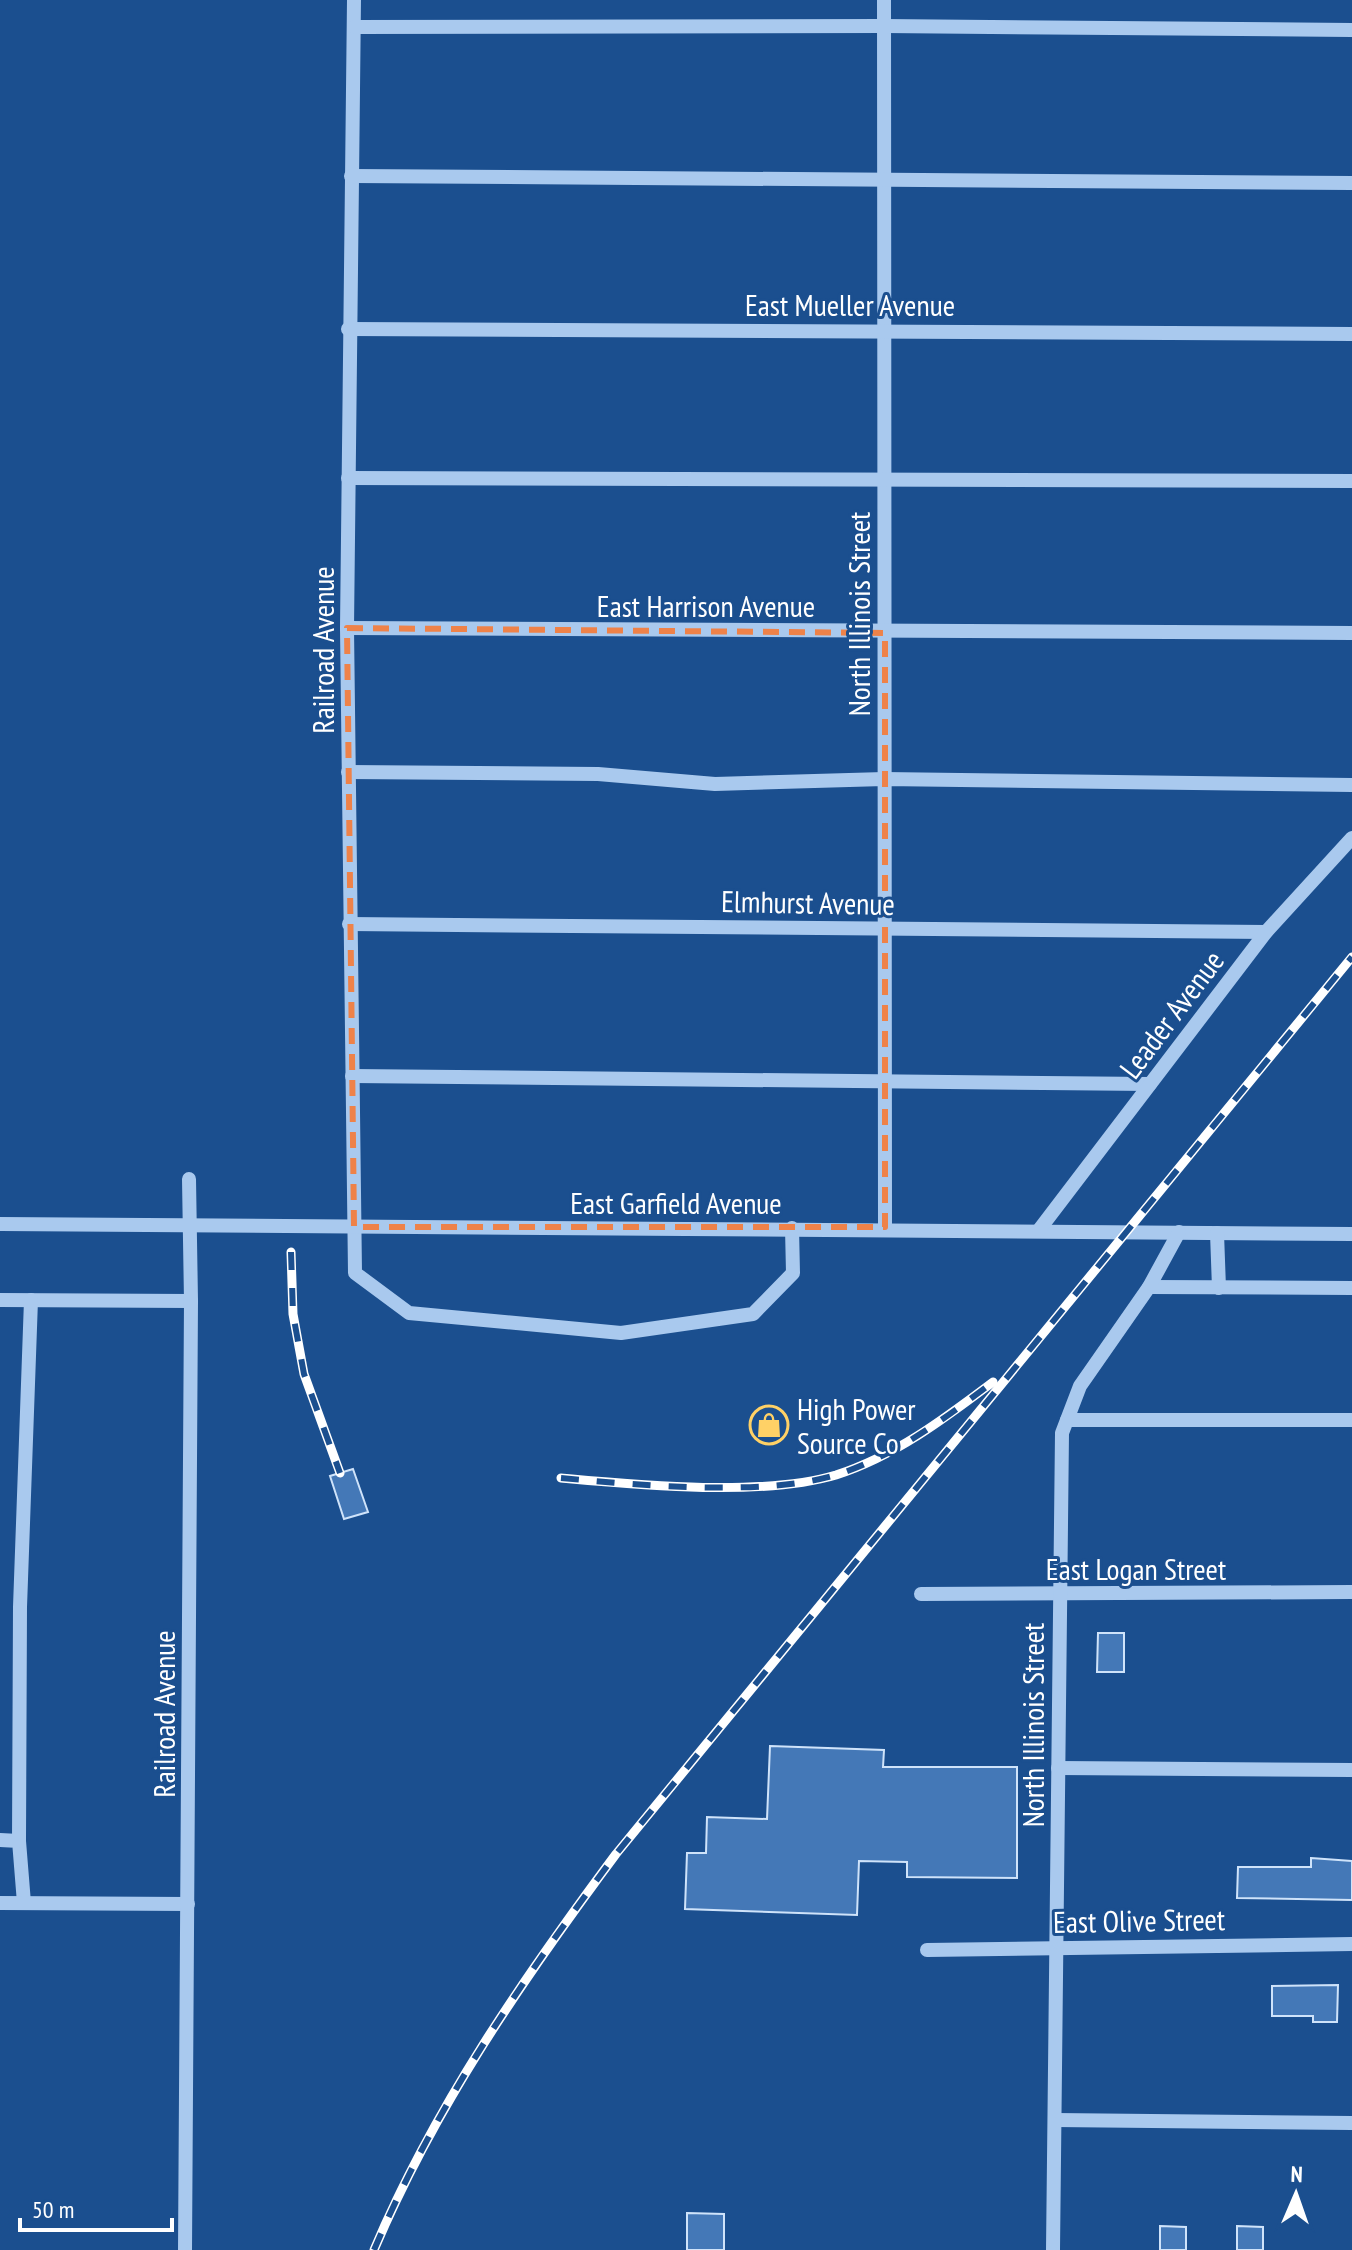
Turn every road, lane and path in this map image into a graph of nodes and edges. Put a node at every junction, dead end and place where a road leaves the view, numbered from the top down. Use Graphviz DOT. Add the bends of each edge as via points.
graph roads {
  1 [pos="354,0"];
  2 [pos="884,0"];
  3 [pos="884,26"];
  4 [pos="354,27"];
  5 [pos="1352,30"];
  6 [pos="351,176"];
  7 [pos="885,179"];
  8 [pos="1352,183"];
  9 [pos="348,329"];
  10 [pos="883,330"];
  11 [pos="1352,334"];
  12 [pos="348,478"];
  13 [pos="884,479"];
  14 [pos="1352,481"];
  15 [pos="347,628"];
  16 [pos="885,633"];
  17 [pos="1352,633"];
  18 [pos="348,772"];
  19 [pos="884,779"];
  20 [pos="1352,785"];
  21 [pos="1352,838"];
  22 [pos="349,924"];
  23 [pos="883,929"];
  24 [pos="1266,932"];
  25 [pos="352,1076"];
  26 [pos="884,1079"];
  27 [pos="1150,1084"];
  28 [pos="189,1179"];
  29 [pos="0,1224"];
  30 [pos="885,1227"];
  31 [pos="792,1228"];
  32 [pos="1039,1230"];
  33 [pos="1179,1232"];
  34 [pos="1217,1233"];
  35 [pos="1352,1234"];
  36 [pos="1149,1287"];
  37 [pos="1219,1288"];
  38 [pos="1352,1288"];
  39 [pos="0,1300"];
  40 [pos="31,1300"];
  41 [pos="191,1301"];
  42 [pos="1067,1420"];
  43 [pos="1352,1420"];
  44 [pos="1352,1592"];
  45 [pos="921,1594"];
  46 [pos="1059,1595"];
  47 [pos="1058,1768"];
  48 [pos="1352,1770"];
  49 [pos="0,1840"];
  50 [pos="19,1841"];
  51 [pos="0,1903"];
  52 [pos="24,1903"];
  53 [pos="188,1904"];
  54 [pos="1352,1944"];
  55 [pos="1057,1947"];
  56 [pos="927,1950"];
  57 [pos="1055,2120"];
  58 [pos="1352,2123"];
  59 [pos="185,2250"];
  60 [pos="1053,2250"];
  1 -- 4 [label="street, Railroad Avenue"];
  2 -- 3 [label="street, North Illinois Street"];
  3 -- 4 [label="street"];
  3 -- 5 [label="street"];
  3 -- 7 [label="street, North Illinois Street"];
  4 -- 6 [label="street, Railroad Avenue"];
  6 -- 7 [label="street"];
  6 -- 9 [label="street, Railroad Avenue"];
  7 -- 8 [label="street"];
  7 -- 10 [label="street, North Illinois Street"];
  9 -- 10 [label="street, East Mueller Avenue"];
  9 -- 12 [label="street, Railroad Avenue"];
  10 -- 11 [label="street, East Mueller Avenue"];
  10 -- 13 [label="street, North Illinois Street"];
  12 -- 13 [label="street"];
  12 -- 15 [label="street, Railroad Avenue"];
  13 -- 14 [label="street"];
  13 -- 16 [label="street, North Illinois Street"];
  15 -- 16 [label="street, East Harrison Avenue"];
  15 -- 18 [label="street, Railroad Avenue"];
  16 -- 17 [label="street, East Harrison Avenue"];
  16 -- 19 [label="street, North Illinois Street"];
  18 -- 19 [label="street" via="598,774 715,784"];
  18 -- 22 [label="street, Railroad Avenue"];
  19 -- 20 [label="street"];
  19 -- 23 [label="street, North Illinois Street"];
  21 -- 24 [label="street, Leader Avenue"];
  22 -- 23 [label="street, Elmhurst Avenue"];
  22 -- 25 [label="street, Railroad Avenue"];
  23 -- 24 [label="street, Elmhurst Avenue"];
  23 -- 26 [label="street, North Illinois Street"];
  24 -- 27 [label="street, Leader Avenue"];
  25 -- 26 [label="street"];
  25 -- 31 [label="street, Railroad Avenue" via="355,1273 409,1313 621,1333 753,1314 793,1273"];
  26 -- 27 [label="street"];
  26 -- 30 [label="street, North Illinois Street"];
  27 -- 32 [label="street, Leader Avenue"];
  28 -- 41 [label="street, Railroad Avenue"];
  29 -- 31 [label="street, East Garfield Avenue, bridge"];
  30 -- 31 [label="street, East Garfield Avenue"];
  30 -- 32 [label="street, East Garfield Avenue"];
  32 -- 33 [label="street, East Garfield Avenue"];
  33 -- 34 [label="street, East Garfield Avenue"];
  33 -- 36 [label="street, North Illinois Street"];
  34 -- 35 [label="street, East Garfield Avenue"];
  34 -- 37 [label="street"];
  36 -- 37 [label="street"];
  36 -- 42 [label="street, North Illinois Street" via="1080,1386"];
  37 -- 38 [label="street"];
  39 -- 40 [label="street"];
  40 -- 41 [label="street"];
  40 -- 50 [label="street"];
  41 -- 53 [label="street, Railroad Avenue"];
  42 -- 43 [label="street"];
  42 -- 46 [label="street, North Illinois Street" via="1062,1433"];
  44 -- 46 [label="street, East Logan Street"];
  45 -- 46 [label="street, East Logan Street"];
  46 -- 47 [label="street, North Illinois Street"];
  47 -- 48 [label="street"];
  47 -- 55 [label="street, North Illinois Street"];
  49 -- 50 [label="street"];
  50 -- 52 [label="street"];
  51 -- 52 [label="street"];
  52 -- 53 [label="street"];
  53 -- 59 [label="street, Railroad Avenue"];
  54 -- 55 [label="street, East Olive Street"];
  55 -- 56 [label="street, East Olive Street"];
  55 -- 57 [label="street, North Illinois Street"];
  57 -- 58 [label="street"];
  57 -- 60 [label="street, North Illinois Street"];
}
